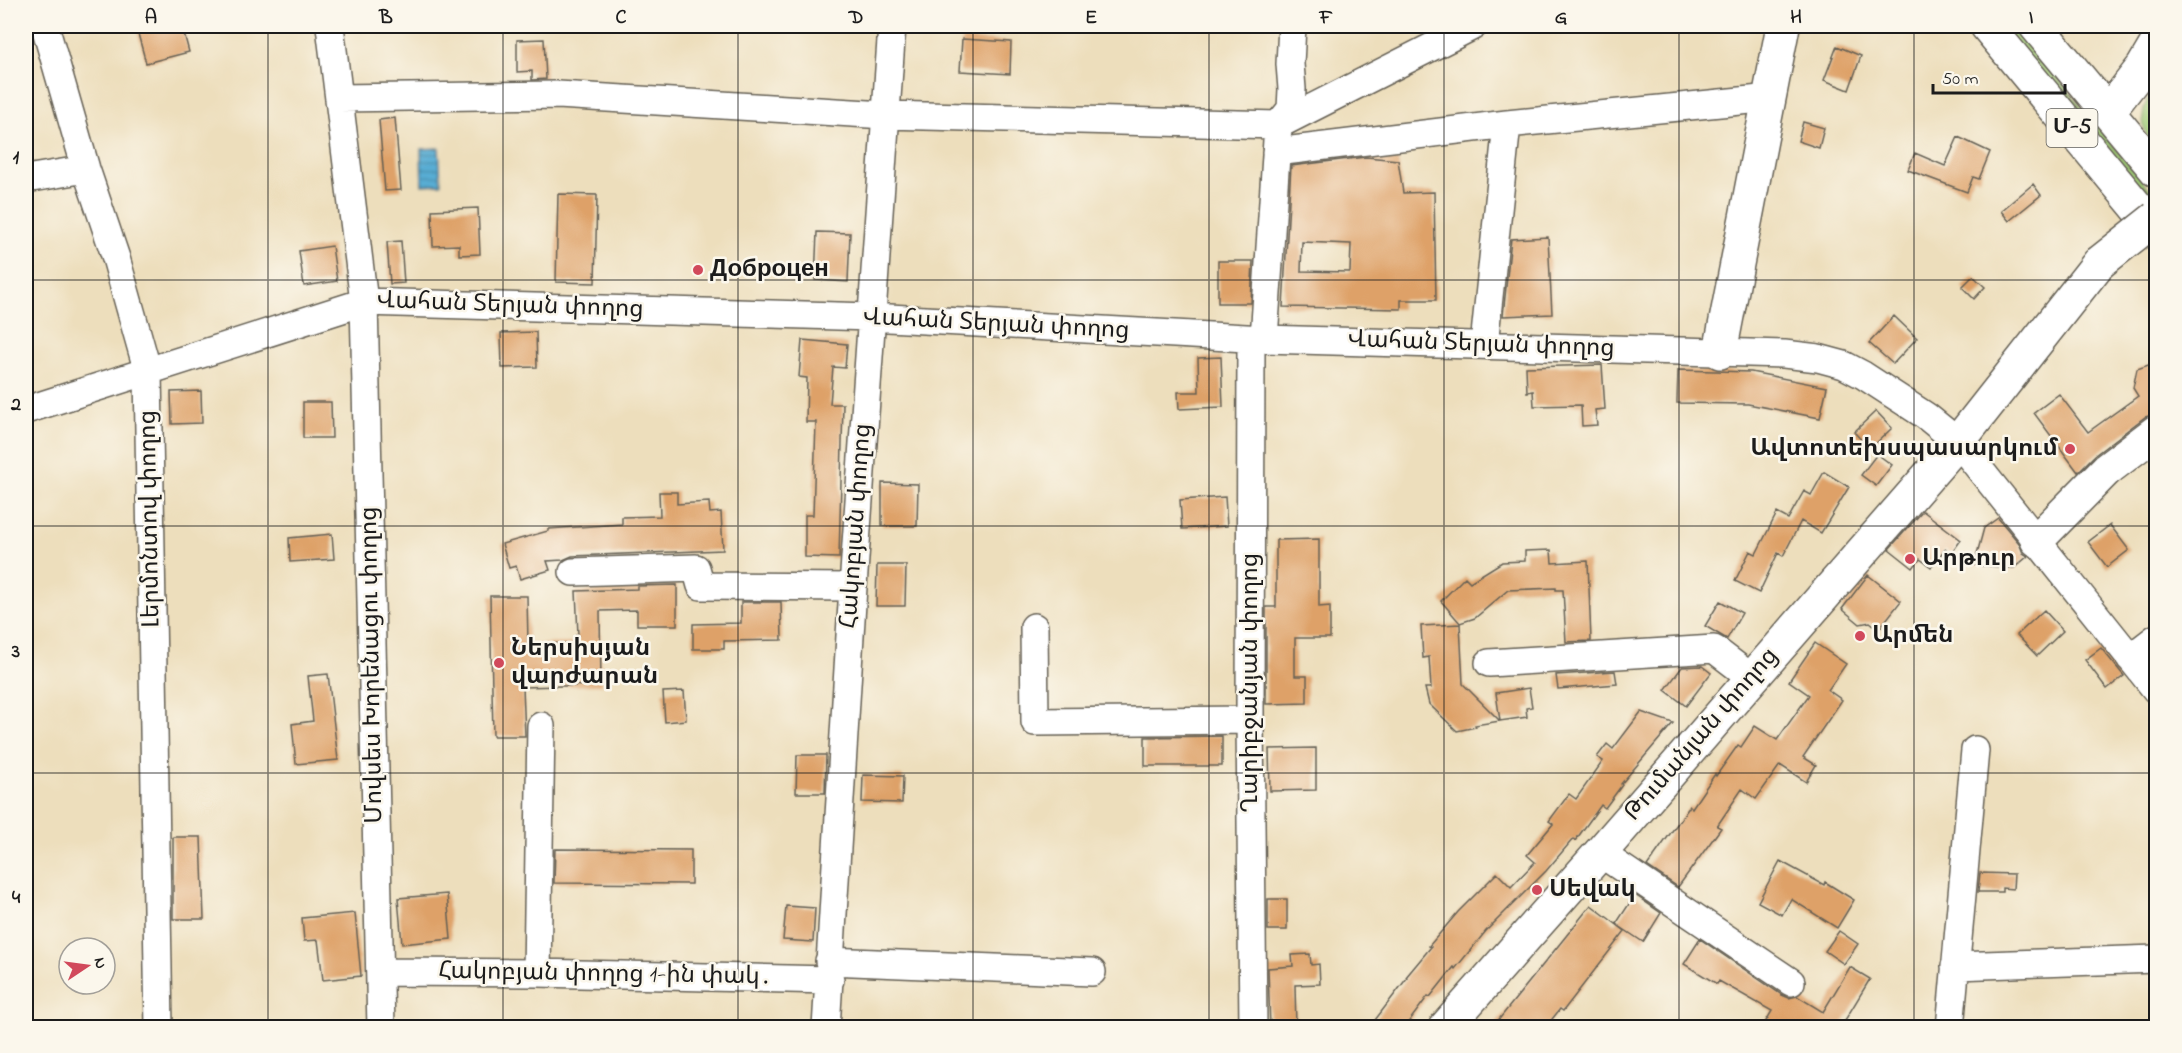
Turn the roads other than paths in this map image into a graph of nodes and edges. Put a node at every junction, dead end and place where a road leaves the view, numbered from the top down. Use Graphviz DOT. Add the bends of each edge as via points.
graph roads {
  1 [pos="45,26"];
  2 [pos="330,26"];
  3 [pos="892,26"];
  4 [pos="1292,26"];
  5 [pos="1473,26"];
  6 [pos="1783,26"];
  7 [pos="1987,26"];
  8 [pos="2036,26"];
  9 [pos="2157,45"];
  10 [pos="339,98"];
  11 [pos="1771,98"];
  12 [pos="2108,112"];
  13 [pos="885,115"];
  14 [pos="1507,124"];
  15 [pos="1278,125"];
  16 [pos="1276,152"];
  17 [pos="86,169"];
  18 [pos="2157,170"];
  19 [pos="26,179"];
  20 [pos="2157,218"];
  21 [pos="2157,230"];
  22 [pos="364,302"];
  23 [pos="870,318"];
  24 [pos="1258,339"];
  25 [pos="1484,345"];
  26 [pos="1720,352"];
  27 [pos="148,372"];
  28 [pos="26,410"];
  29 [pos="2157,432"];
  30 [pos="1958,442"];
  31 [pos="2037,540"];
  32 [pos="573,572"];
  33 [pos="853,587"];
  34 [pos="1034,627"];
  35 [pos="2157,638"];
  36 [pos="2130,658"];
  37 [pos="1489,663"];
  38 [pos="1752,678"];
  39 [pos="2157,690"];
  40 [pos="1250,720"];
  41 [pos="541,726"];
  42 [pos="1975,750"];
  43 [pos="1600,853"];
  44 [pos="2157,958"];
  45 [pos="1955,966"];
  46 [pos="829,970"];
  47 [pos="380,972"];
  48 [pos="1092,972"];
  49 [pos="537,973"];
  50 [pos="1791,982"];
  51 [pos="159,1028"];
  52 [pos="381,1028"];
  53 [pos="826,1028"];
  54 [pos="1253,1028"];
  55 [pos="1445,1028"];
  56 [pos="1950,1028"];
  1 -- 17 [label="street, Լերմոնտով փողոց"];
  2 -- 10 [label="street, Մովսես Խորենացու փողոց"];
  3 -- 13 [label="street, Հակոբյան փողոց"];
  4 -- 15 [label="street" via="1291,109"];
  5 -- 15 [label="street"];
  6 -- 11 [label="main road"];
  7 -- 21 [label="main road, Մ-5"];
  8 -- 12 [label="main road, Մ-5"];
  9 -- 12 [label="main road"];
  10 -- 13 [label="street" via="558,95"];
  10 -- 22 [label="street, Մովսես Խորենացու փողոց"];
  11 -- 14 [label="street"];
  11 -- 26 [label="main road"];
  12 -- 18 [label="main road, Մ-5"];
  13 -- 15 [label="street"];
  13 -- 23 [label="street, Հակոբյան փողոց"];
  14 -- 16 [label="street"];
  14 -- 25 [label="street"];
  15 -- 16 [label="street, Ղարիբջանյան փողոց"];
  16 -- 24 [label="street, Ղարիբջանյան փողոց"];
  17 -- 19 [label="street"];
  17 -- 27 [label="street, Լերմոնտով փողոց"];
  20 -- 30 [label="main road, Թումանյան փողոց, bridge" via="2099,263"];
  22 -- 23 [label="street, Վահան Տերյան փողոց"];
  22 -- 27 [label="street, Վահան Տերյան փողոց"];
  22 -- 47 [label="street, Մովսես Խորենացու փողոց"];
  23 -- 24 [label="street, Վահան Տերյան փողոց"];
  23 -- 33 [label="street, Հակոբյան փողոց"];
  24 -- 25 [label="street, Վահան Տերյան փողոց"];
  24 -- 40 [label="street, Ղարիբջանյան փողոց"];
  25 -- 26 [label="street, Վահան Տերյան փողոց"];
  26 -- 30 [label="street, Վահան Տերյան փողոց" via="1784,354 1844,364 1926,416"];
  27 -- 28 [label="street, Վահան Տերյան փողոց"];
  27 -- 51 [label="street, Լերմոնտով փողոց"];
  29 -- 31 [label="main road" via="2106,470"];
  30 -- 31 [label="street, Վահան Տերյան փողոց"];
  30 -- 38 [label="main road, Թումանյան փողոց"];
  31 -- 36 [label="street, Վահան Տերյան փողոց"];
  32 -- 33 [label="street" via="696,568 700,586"];
  33 -- 46 [label="street, Հակոբյան փողոց"];
  34 -- 40 [label="street" via="1035,722"];
  35 -- 36 [label="street"];
  36 -- 39 [label="street, Վահան Տերյան փողոց"];
  37 -- 38 [label="street" via="1714,649"];
  38 -- 43 [label="main road, Թումանյան փողոց"];
  40 -- 54 [label="street, Ղարիբջանյան փողոց"];
  41 -- 49 [label="street"];
  42 -- 45 [label="street"];
  43 -- 50 [label="street"];
  43 -- 55 [label="main road, Թումանյան փողոց"];
  44 -- 45 [label="street"];
  45 -- 56 [label="street"];
  46 -- 48 [label="street, Հակոբյան փողոց 1-ին փակ․"];
  46 -- 49 [label="street, Հակոբյան փողոց 1-ին փակ․"];
  46 -- 53 [label="street, Հակոբյան փողոց"];
  47 -- 49 [label="street, Հակոբյան փողոց 1-ին փակ․"];
  47 -- 52 [label="street, Մովսես Խորենացու փողոց"];
}
